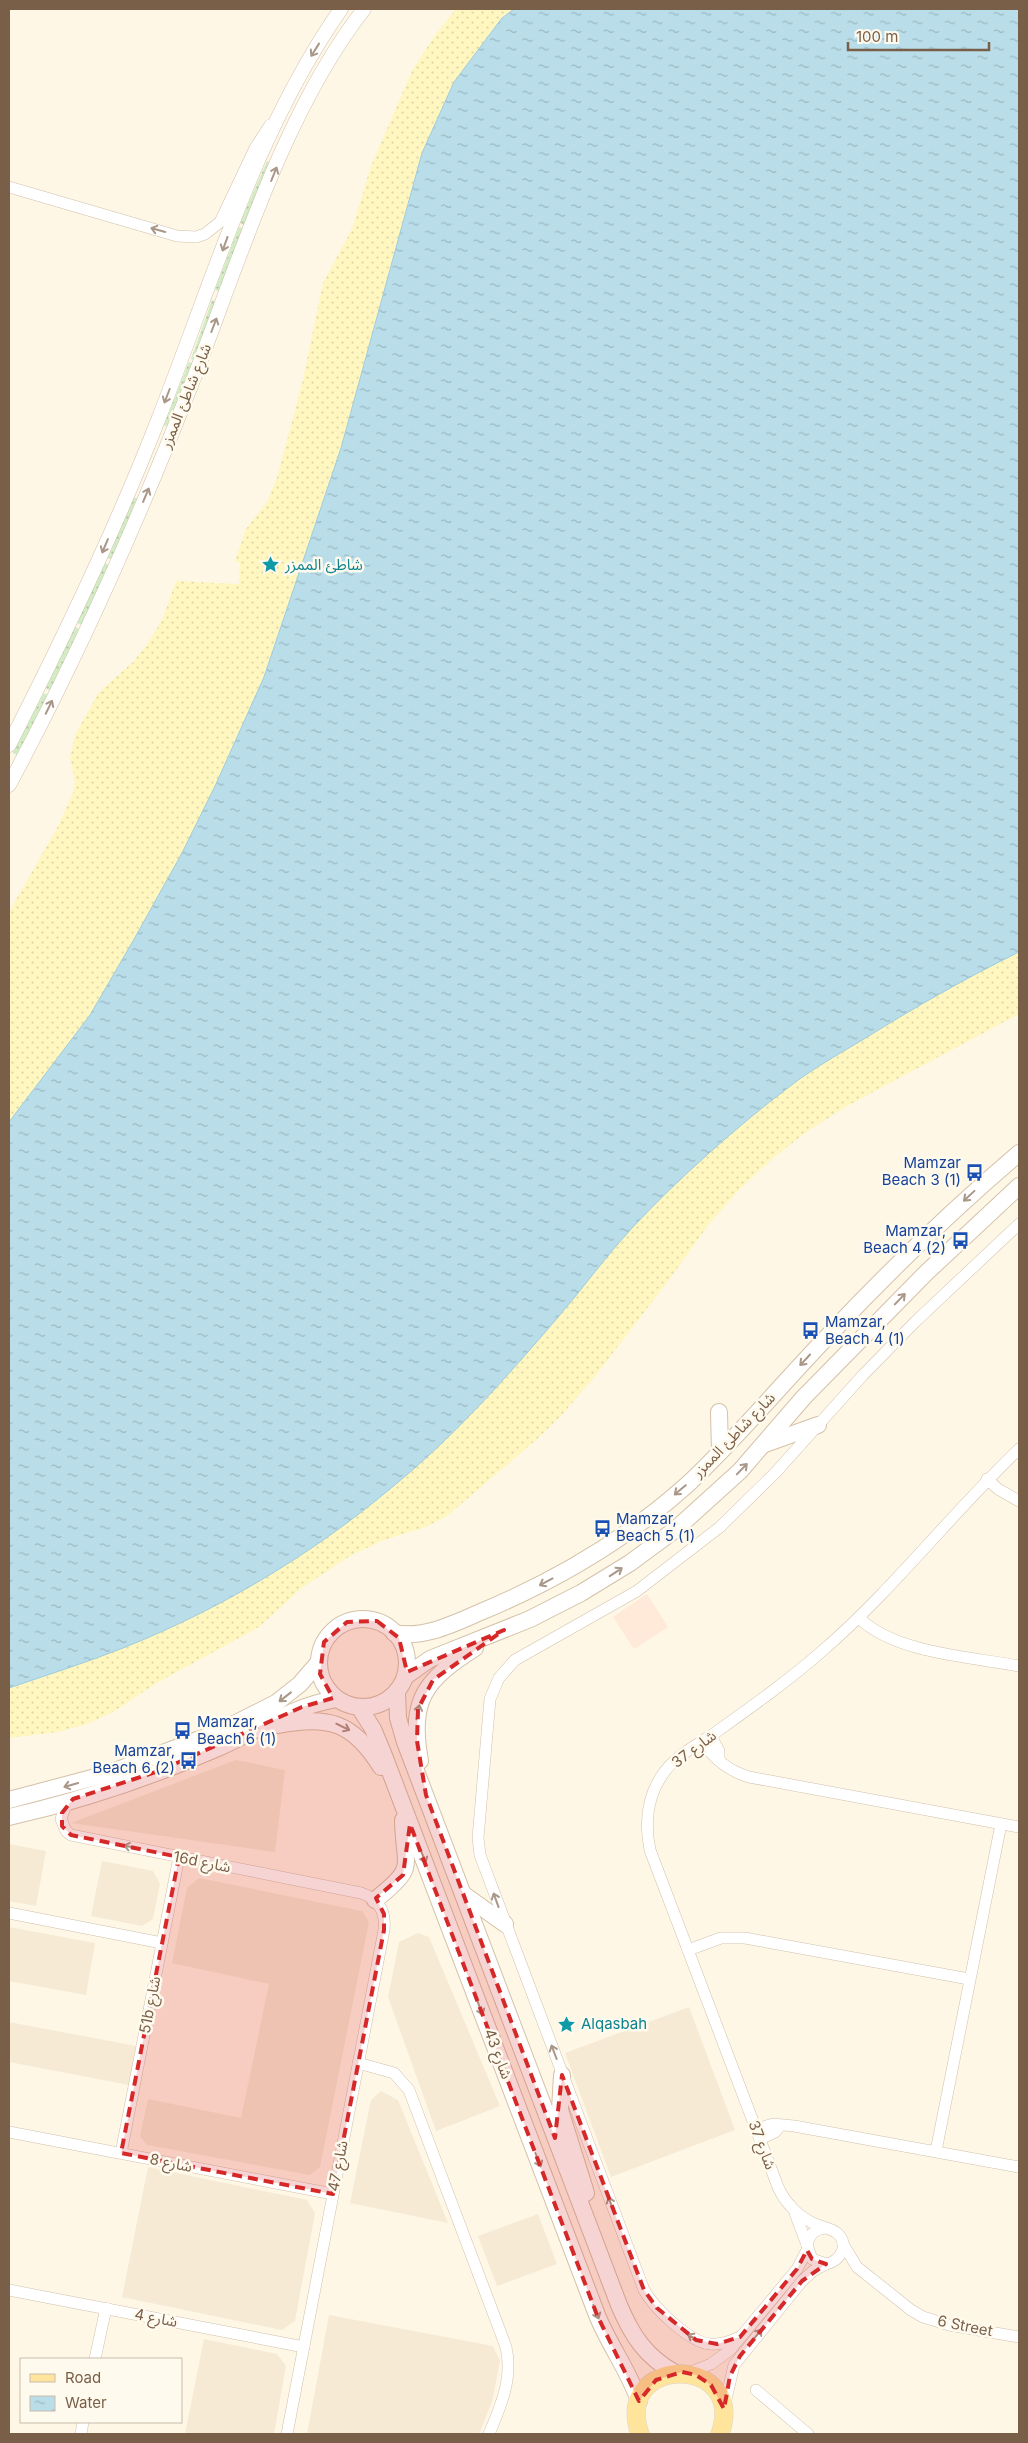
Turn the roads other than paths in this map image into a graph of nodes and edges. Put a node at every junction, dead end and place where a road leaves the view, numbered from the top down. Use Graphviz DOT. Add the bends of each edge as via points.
graph roads {
  1 [pos="341,9"];
  2 [pos="364,9"];
  3 [pos="279,117"];
  4 [pos="9,187"];
  5 [pos="9,745"];
  6 [pos="9,784"];
  7 [pos="1019,1153"];
  8 [pos="1019,1186"];
  9 [pos="1019,1224"];
  10 [pos="719,1412"];
  11 [pos="818,1425"];
  12 [pos="765,1444"];
  13 [pos="1019,1449"];
  14 [pos="720,1452"];
  15 [pos="991,1476"];
  16 [pos="1019,1501"];
  17 [pos="862,1615"];
  18 [pos="504,1630"];
  19 [pos="394,1633"];
  20 [pos="318,1662"];
  21 [pos="1019,1666"];
  22 [pos="406,1676"];
  23 [pos="397,1692"];
  24 [pos="336,1699"];
  25 [pos="358,1707"];
  26 [pos="261,1728"];
  27 [pos="707,1738"];
  28 [pos="426,1795"];
  29 [pos="73,1799"];
  30 [pos="9,1800"];
  31 [pos="403,1804"];
  32 [pos="9,1817"];
  33 [pos="1001,1824"];
  34 [pos="1019,1827"];
  35 [pos="178,1857"];
  36 [pos="463,1894"];
  37 [pos="374,1900"];
  38 [pos="9,1913"];
  39 [pos="505,1924"];
  40 [pos="162,1943"];
  41 [pos="688,1950"];
  42 [pos="969,1979"];
  43 [pos="358,2063"];
  44 [pos="562,2075"];
  45 [pos="9,2132"];
  46 [pos="758,2134"];
  47 [pos="936,2151"];
  48 [pos="122,2154"];
  49 [pos="1019,2167"];
  50 [pos="332,2194"];
  51 [pos="791,2207"];
  52 [pos="589,2228"];
  53 [pos="826,2228"];
  54 [pos="843,2244"];
  55 [pos="807,2247"];
  56 [pos="828,2264"];
  57 [pos="864,2274"];
  58 [pos="9,2290"];
  59 [pos="106,2308"];
  60 [pos="740,2337"];
  61 [pos="1019,2337"];
  62 [pos="304,2347"];
  63 [pos="96,2358"];
  64 [pos="681,2373"];
  65 [pos="756,2390"];
  66 [pos="637,2409"];
  67 [pos="723,2426"];
  68 [pos="287,2434"];
  69 [pos="489,2434"];
  70 [pos="630,2434"];
  71 [pos="640,2434"];
  72 [pos="808,2434"];
  1 -- 3 [label="street, شارع شاطئ الممزر, one-way" via="298,78"];
  6 -- 2 [label="street, شارع شاطئ الممزر, one-way" via="115,569 292,132 335,51"];
  3 -- 4 [label="street, one-way" via="254,148 220,222 196,237 177,236"];
  3 -- 5 [label="street, شارع شاطئ الممزر, one-way" via="247,185 157,422 98,562"];
  7 -- 14 [label="main road, شارع شاطئ الممزر, one-way" via="942,1221 856,1306"];
  12 -- 8 [label="main road, شارع شاطئ الممزر, one-way" via="804,1397 861,1338"];
  9 -- 11 [label="street" via="914,1322"];
  10 -- 14 [label="main road"];
  11 -- 12 [label="main road"];
  39 -- 11 [label="street, one-way" via="480,1855 478,1838 489,1706 499,1678 515,1660 613,1606 695,1548 757,1492"];
  18 -- 12 [label="main road, شارع شاطئ الممزر, one-way" via="581,1593 654,1546 713,1496"];
  13 -- 15 [label="street, شارع 37"];
  14 -- 19 [label="main road, شارع شاطئ الممزر, one-way" via="659,1508 568,1570 519,1596 456,1623 422,1634"];
  15 -- 16 [label="street" via="995,1487"];
  15 -- 17 [label="street, شارع 37"];
  17 -- 21 [label="street" via="869,1628 876,1629 890,1640"];
  17 -- 27 [label="street, شارع 37" via="799,1671"];
  18 -- 22 [label="main road, شارع شاطئ الممزر" via="430,1659"];
  28 -- 18 [label="main road, one-way" via="416,1725 424,1694 444,1668"];
  19 -- 20 [label="main road" via="372,1620 347,1622 330,1633"];
  19 -- 22 [label="main road" via="407,1656"];
  20 -- 24 [label="main road" via="324,1683"];
  20 -- 30 [label="main road, one-way" via="300,1684 276,1704 216,1733 107,1774"];
  22 -- 23 [label="main road"];
  23 -- 25 [label="main road" via="380,1704"];
  23 -- 28 [label="main road, شارع 43" via="398,1718"];
  24 -- 25 [label="main road"];
  24 -- 26 [label="main road" via="302,1707"];
  25 -- 31 [label="main road, شارع 43" via="378,1741"];
  26 -- 29 [label="main road" via="159,1772"];
  26 -- 31 [label="main road, one-way" via="308,1720 344,1727 366,1744"];
  27 -- 33 [label="street" via="712,1755 734,1772 749,1777"];
  27 -- 41 [label="street, شارع 37" via="676,1760 658,1781 646,1822 650,1850"];
  28 -- 36 [label="main road, شارع 43"];
  29 -- 32 [label="main road"];
  35 -- 29 [label="street, 16d شارع, one-way" via="72,1835 62,1826 61,1819 65,1807"];
  31 -- 37 [label="main road" via="406,1866 396,1883"];
  31 -- 66 [label="main road, شارع 43, one-way" via="597,2316 631,2381"];
  33 -- 34 [label="street"];
  33 -- 42 [label="street"];
  35 -- 37 [label="street, 16d شارع" via="361,1893"];
  35 -- 40 [label="street, 51b شارع"];
  36 -- 39 [label="main road"];
  36 -- 52 [label="main road, شارع 43"];
  37 -- 43 [label="street, شارع 47" via="384,1914 385,1922"];
  38 -- 40 [label="street"];
  44 -- 39 [label="street, one-way"];
  40 -- 48 [label="street, 51b شارع"];
  41 -- 42 [label="street" via="722,1938 745,1938"];
  41 -- 46 [label="street, شارع 37"];
  42 -- 47 [label="street"];
  43 -- 50 [label="street, شارع 47"];
  43 -- 69 [label="street" via="394,2073 409,2090 506,2347 506,2388"];
  44 -- 52 [label="main road" via="560,2110 586,2194"];
  60 -- 44 [label="street, one-way" via="717,2344 696,2340 648,2297"];
  45 -- 48 [label="street, شارع 8"];
  46 -- 47 [label="street" via="775,2132 780,2126 812,2128"];
  46 -- 51 [label="street, شارع 37" via="781,2194"];
  47 -- 49 [label="street"];
  48 -- 50 [label="street, شارع 8"];
  50 -- 62 [label="street, شارع 47"];
  51 -- 53 [label="street, شارع 37" via="807,2220"];
  51 -- 55 [label="street, شارع 37" via="801,2225"];
  52 -- 64 [label="main road, شارع 43" via="631,2332 648,2354"];
  53 -- 54 [label="street" via="839,2235"];
  53 -- 55 [label="street" via="811,2234"];
  54 -- 56 [label="street" via="839,2258"];
  54 -- 57 [label="street" via="851,2260"];
  55 -- 56 [label="street" via="812,2259"];
  55 -- 60 [label="street" via="797,2269"];
  56 -- 57 [label="street"];
  67 -- 56 [label="street, one-way" via="730,2376 740,2356 802,2281"];
  57 -- 61 [label="street, 6 Street" via="923,2317"];
  58 -- 59 [label="street, شارع 4"];
  59 -- 62 [label="street, شارع 4"];
  59 -- 63 [label="street"];
  60 -- 64 [label="street" via="721,2357"];
  62 -- 68 [label="street, شارع 47"];
  64 -- 66 [label="main road" via="656,2380 646,2389"];
  64 -- 67 [label="main road" via="696,2375 717,2392"];
  65 -- 72 [label="street"];
  66 -- 70 [label="main road"];
  66 -- 71 [label="main road"];
}
